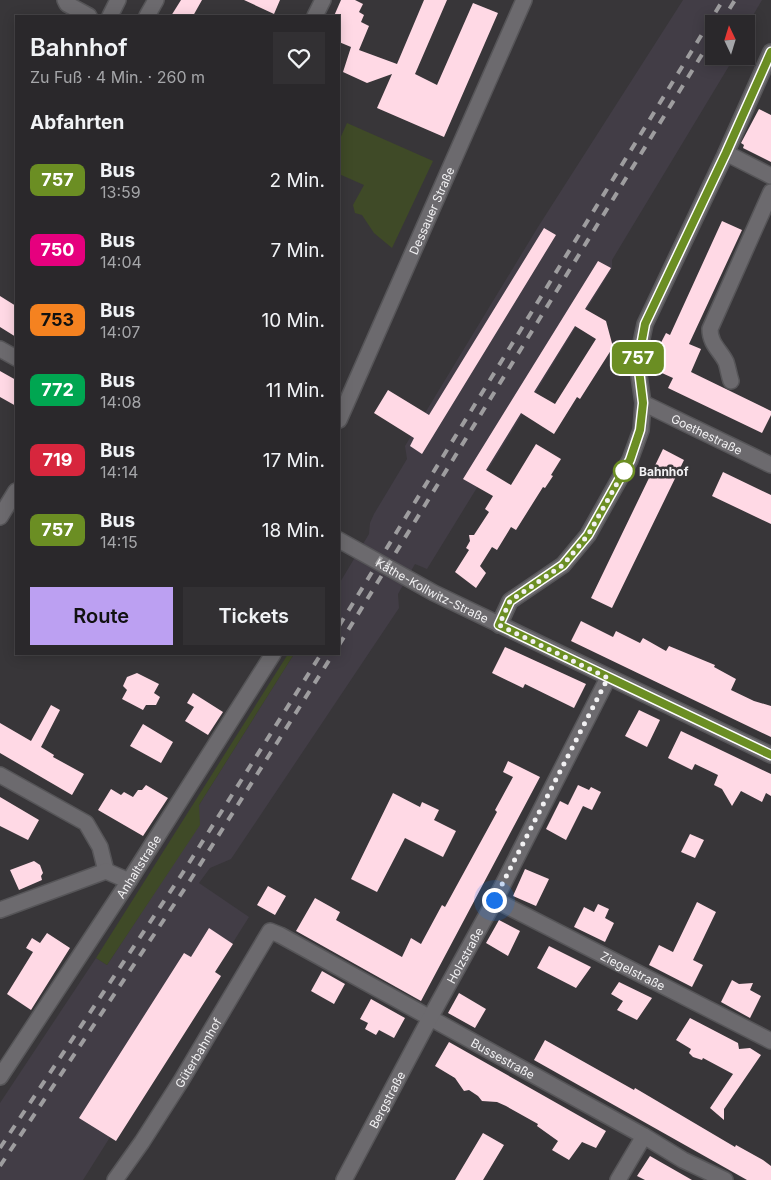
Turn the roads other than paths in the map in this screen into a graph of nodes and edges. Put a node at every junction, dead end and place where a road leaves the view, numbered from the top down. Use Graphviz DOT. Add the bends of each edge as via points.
graph roads {
  1 [pos="64,0"];
  2 [pos="118,0"];
  3 [pos="156,0"];
  4 [pos="322,0"];
  5 [pos="524,0"];
  6 [pos="87,15"];
  7 [pos="110,15"];
  8 [pos="147,15"];
  9 [pos="315,15"];
  10 [pos="771,52"];
  11 [pos="726,153"];
  12 [pos="771,176"];
  13 [pos="771,192"];
  14 [pos="0,349"];
  15 [pos="15,357"];
  16 [pos="731,381"];
  17 [pos="643,403"];
  18 [pos="340,418"];
  19 [pos="771,464"];
  20 [pos="15,493"];
  21 [pos="0,517"];
  22 [pos="340,545"];
  23 [pos="499,625"];
  24 [pos="272,655"];
  25 [pos="608,678"];
  26 [pos="771,755"];
  27 [pos="0,775"];
  28 [pos="106,871"];
  29 [pos="129,881"];
  30 [pos="494,900"];
  31 [pos="0,910"];
  32 [pos="280,935"];
  33 [pos="430,1018"];
  34 [pos="771,1041"];
  35 [pos="0,1077"];
  36 [pos="644,1136"];
  37 [pos="115,1180"];
  38 [pos="344,1180"];
  39 [pos="618,1180"];
  40 [pos="725,1180"];
  1 -- 6 [label="street"];
  2 -- 7 [label="street"];
  3 -- 8 [label="street"];
  4 -- 9 [label="street"];
  5 -- 18 [label="street, Dessauer Straße"];
  10 -- 11 [label="street"];
  11 -- 12 [label="street"];
  11 -- 17 [label="street" via="645,324 638,362"];
  13 -- 16 [label="street" via="710,329 714,346 725,360"];
  14 -- 15 [label="street"];
  17 -- 19 [label="street, Goethestraße"];
  17 -- 23 [label="street" via="640,430 630,460 588,535 563,565 510,601"];
  20 -- 21 [label="street"];
  22 -- 23 [label="street, Käthe-Kollwitz-Straße"];
  23 -- 25 [label="street, Käthe-Kollwitz-Straße"];
  24 -- 29 [label="street, Anhaltstraße"];
  25 -- 26 [label="street, Käthe-Kollwitz-Straße"];
  25 -- 30 [label="street, Holzstraße"];
  27 -- 28 [label="street" via="86,823 100,847"];
  28 -- 29 [label="street"];
  28 -- 31 [label="street"];
  29 -- 35 [label="street, Anhaltstraße"];
  30 -- 33 [label="street, Holzstraße"];
  30 -- 34 [label="street, Ziegelstraße"];
  32 -- 33 [label="street, Bussestraße"];
  32 -- 37 [label="street, Güterbahnhof" via="270,931 181,1081"];
  33 -- 36 [label="street, Bussestraße"];
  33 -- 38 [label="street, Bergstraße"];
  36 -- 39 [label="street"];
  36 -- 40 [label="street, Bussestraße"];
}
